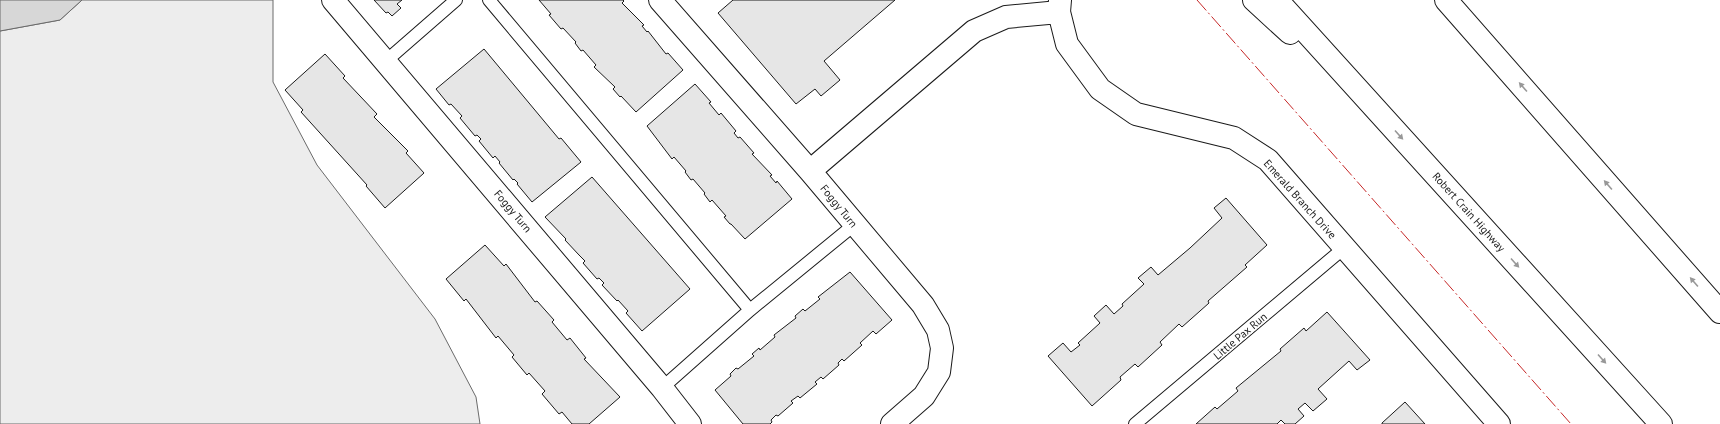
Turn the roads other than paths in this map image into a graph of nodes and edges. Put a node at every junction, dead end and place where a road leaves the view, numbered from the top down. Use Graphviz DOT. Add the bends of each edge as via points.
graph roads {
  1 [pos="334,0"];
  2 [pos="456,0"];
  3 [pos="489,0"];
  4 [pos="660,0"];
  5 [pos="1254,0"];
  6 [pos="1277,0"];
  7 [pos="1446,0"];
  8 [pos="1059,6"];
  9 [pos="386,61"];
  10 [pos="1373,106"];
  11 [pos="810,171"];
  12 [pos="854,225"];
  13 [pos="1344,248"];
  14 [pos="750,310"];
  15 [pos="1720,312"];
  16 [pos="662,388"];
  17 [pos="690,424"];
  18 [pos="892,424"];
  19 [pos="1135,424"];
  20 [pos="1499,424"];
  21 [pos="1661,424"];
  1 -- 9 [label="main road, Foggy Turn"];
  2 -- 9 [label="lane"];
  3 -- 14 [label="lane"];
  4 -- 11 [label="main road, Foggy Turn"];
  5 -- 10 [label="main road"];
  6 -- 10 [label="main road, Robert Crain Highway"];
  15 -- 7 [label="main road, one-way"];
  8 -- 11 [label="main road" via="1006,17 974,30"];
  8 -- 13 [label="main road, Emerald Branch Drive" via="1067,44 1100,88 1136,114 1234,138 1268,160"];
  9 -- 16 [label="main road, Foggy Turn"];
  10 -- 21 [label="main road, Robert Crain Highway, one-way"];
  11 -- 12 [label="main road, Foggy Turn"];
  12 -- 14 [label="lane"];
  12 -- 18 [label="main road, Foggy Turn" via="924,305 938,330 942,348 939,372 924,396"];
  13 -- 19 [label="lane, Little Pax Run"];
  13 -- 20 [label="main road, Emerald Branch Drive"];
  14 -- 16 [label="lane"];
  16 -- 17 [label="main road, Foggy Turn"];
}
